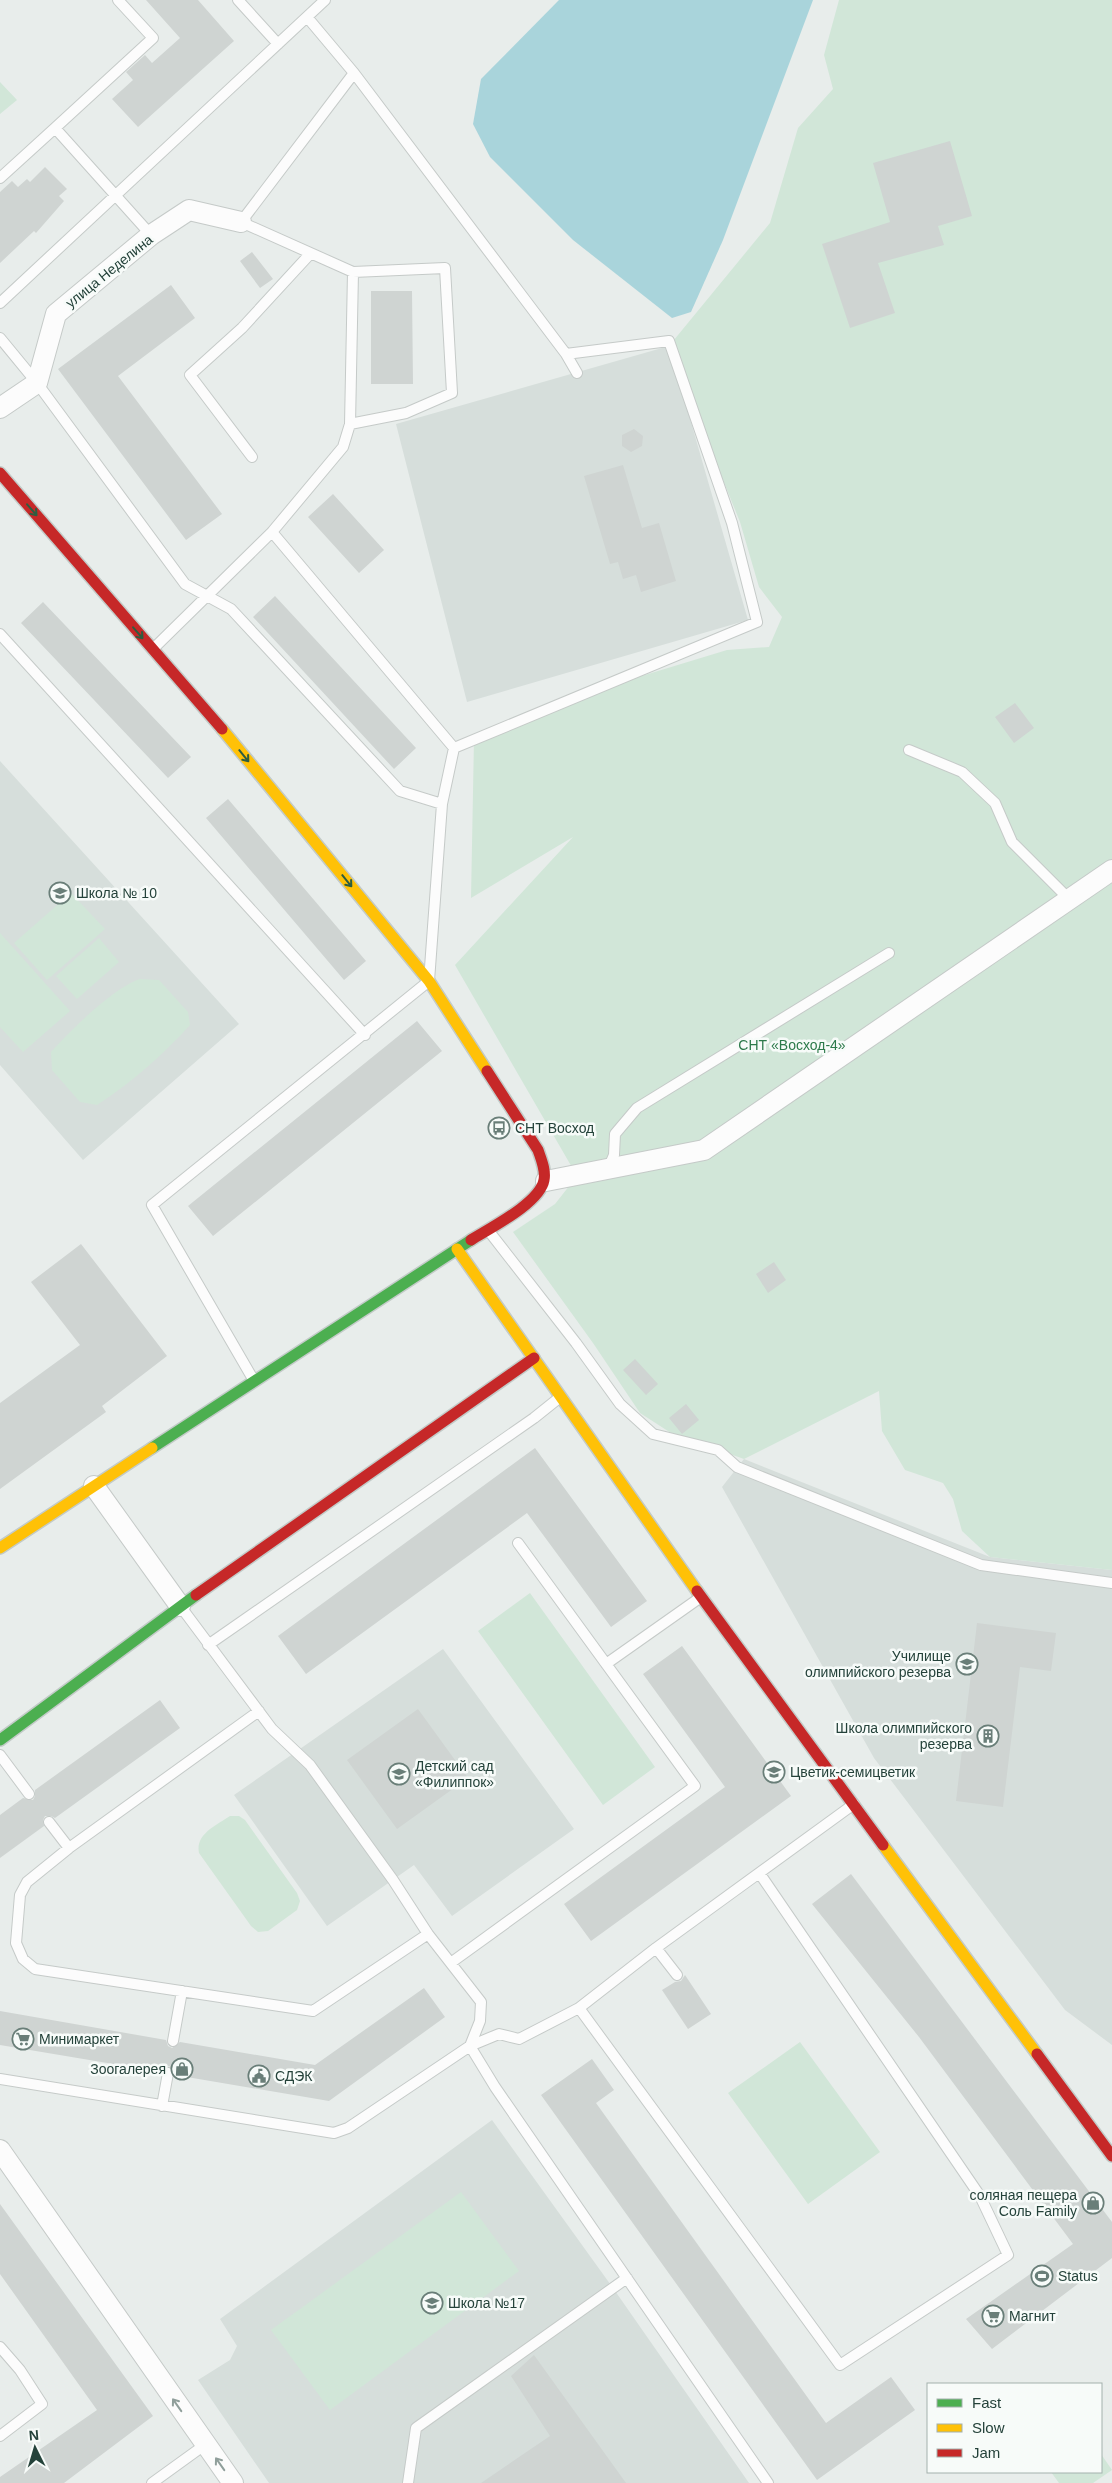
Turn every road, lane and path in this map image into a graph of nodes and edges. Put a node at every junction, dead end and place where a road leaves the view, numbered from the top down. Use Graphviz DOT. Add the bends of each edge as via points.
graph roads {
  1 [pos="118,0"];
  2 [pos="238,0"];
  3 [pos="325,0"];
  4 [pos="307,16"];
  5 [pos="278,44"];
  6 [pos="354,74"];
  7 [pos="55,128"];
  8 [pos="0,178"];
  9 [pos="115,194"];
  10 [pos="241,222"];
  11 [pos="151,236"];
  12 [pos="310,254"];
  13 [pos="353,272"];
  14 [pos="0,303"];
  15 [pos="0,338"];
  16 [pos="566,354"];
  17 [pos="577,372"];
  18 [pos="37,383"];
  19 [pos="0,408"];
  20 [pos="350,424"];
  21 [pos="252,457"];
  22 [pos="0,473"];
  23 [pos="272,532"];
  24 [pos="206,597"];
  25 [pos="0,634"];
  26 [pos="152,650"];
  27 [pos="454,748"];
  28 [pos="909,750"];
  29 [pos="442,804"];
  30 [pos="1112,870"];
  31 [pos="1068,898"];
  32 [pos="889,953"];
  33 [pos="429,981"];
  34 [pos="365,1035"];
  35 [pos="608,1169"];
  36 [pos="546,1181"];
  37 [pos="487,1230"];
  38 [pos="457,1249"];
  39 [pos="534,1358"];
  40 [pos="254,1380"];
  41 [pos="560,1397"];
  42 [pos="94,1486"];
  43 [pos="518,1543"];
  44 [pos="0,1548"];
  45 [pos="1112,1583"];
  46 [pos="700,1597"];
  47 [pos="180,1606"];
  48 [pos="208,1645"];
  49 [pos="606,1664"];
  50 [pos="259,1711"];
  51 [pos="0,1740"];
  52 [pos="0,1755"];
  53 [pos="29,1794"];
  54 [pos="854,1804"];
  55 [pos="49,1822"];
  56 [pos="69,1848"];
  57 [pos="760,1874"];
  58 [pos="428,1934"];
  59 [pos="656,1948"];
  60 [pos="452,1962"];
  61 [pos="677,1975"];
  62 [pos="182,1991"];
  63 [pos="579,2008"];
  64 [pos="173,2041"];
  65 [pos="470,2046"];
  66 [pos="168,2073"];
  67 [pos="0,2079"];
  68 [pos="162,2106"];
  69 [pos="0,2150"];
  70 [pos="1112,2156"];
  71 [pos="627,2278"];
  72 [pos="0,2347"];
  73 [pos="0,2436"];
  74 [pos="206,2444"];
  75 [pos="152,2483"];
  76 [pos="233,2483"];
  77 [pos="408,2483"];
  78 [pos="768,2483"];
  1 -- 7 [label="lane" via="153,38"];
  2 -- 5 [label="lane"];
  3 -- 4 [label="lane"];
  4 -- 5 [label="lane"];
  4 -- 6 [label="lane"];
  5 -- 9 [label="lane"];
  6 -- 10 [label="lane"];
  6 -- 16 [label="lane"];
  7 -- 8 [label="lane"];
  7 -- 9 [label="lane"];
  9 -- 11 [label="lane"];
  9 -- 14 [label="lane"];
  10 -- 11 [label="street, улица Неделина" via="189,210"];
  10 -- 12 [label="lane"];
  11 -- 18 [label="street, улица Неделина" via="56,314"];
  12 -- 13 [label="lane"];
  12 -- 21 [label="lane" via="242,328 190,375"];
  13 -- 20 [label="lane"];
  13 -- 20 [label="lane" via="445,268 452,393 406,413"];
  15 -- 18 [label="lane"];
  16 -- 17 [label="lane"];
  16 -- 27 [label="lane" via="669,341 732,523 757,622"];
  18 -- 19 [label="street"];
  18 -- 24 [label="lane" via="185,584"];
  20 -- 23 [label="lane" via="343,447"];
  22 -- 26 [label="street, one-way"];
  23 -- 24 [label="lane"];
  23 -- 27 [label="lane"];
  24 -- 26 [label="lane"];
  24 -- 29 [label="lane" via="231,609 400,791"];
  25 -- 34 [label="lane"];
  26 -- 33 [label="street, one-way" via="237,746"];
  27 -- 29 [label="lane"];
  28 -- 31 [label="lane" via="962,772 995,803 1012,842"];
  29 -- 33 [label="lane"];
  30 -- 31 [label="street"];
  31 -- 35 [label="street" via="704,1150"];
  32 -- 35 [label="lane" via="637,1108 615,1134 614,1155"];
  33 -- 34 [label="lane"];
  33 -- 36 [label="street" via="538,1150"];
  34 -- 40 [label="lane" via="152,1205"];
  35 -- 36 [label="street"];
  36 -- 37 [label="street" via="535,1196"];
  37 -- 38 [label="street"];
  37 -- 45 [label="lane" via="620,1404 652,1434 718,1450 737,1467 981,1565"];
  38 -- 39 [label="street"];
  38 -- 40 [label="street"];
  39 -- 41 [label="street"];
  39 -- 47 [label="street"];
  40 -- 42 [label="street"];
  41 -- 46 [label="street"];
  41 -- 48 [label="lane"];
  42 -- 44 [label="street"];
  42 -- 47 [label="street"];
  43 -- 49 [label="lane"];
  46 -- 49 [label="lane"];
  46 -- 54 [label="street"];
  47 -- 48 [label="lane"];
  47 -- 51 [label="street"];
  48 -- 50 [label="lane"];
  49 -- 60 [label="lane" via="695,1786"];
  50 -- 56 [label="lane"];
  50 -- 58 [label="lane" via="283,1741 310,1765"];
  52 -- 53 [label="lane"];
  54 -- 57 [label="lane"];
  54 -- 70 [label="street"];
  55 -- 56 [label="lane"];
  56 -- 62 [label="lane" via="34,1875 20,1894 16,1943 23,1959 35,1969"];
  57 -- 59 [label="lane"];
  57 -- 63 [label="lane" via="980,2196 1008,2255 840,2365"];
  58 -- 60 [label="lane"];
  58 -- 62 [label="lane" via="314,2011"];
  59 -- 61 [label="lane"];
  59 -- 63 [label="lane"];
  60 -- 65 [label="lane" via="480,2002 480,2022"];
  62 -- 64 [label="lane"];
  63 -- 65 [label="lane" via="519,2039 499,2034"];
  65 -- 68 [label="lane" via="355,2123 334,2133"];
  65 -- 71 [label="lane"];
  66 -- 68 [label="lane"];
  67 -- 68 [label="lane"];
  74 -- 69 [label="street, one-way"];
  71 -- 77 [label="lane" via="416,2428"];
  71 -- 78 [label="lane"];
  72 -- 73 [label="lane" via="42,2404"];
  74 -- 75 [label="lane"];
  76 -- 74 [label="street, one-way"];
}
